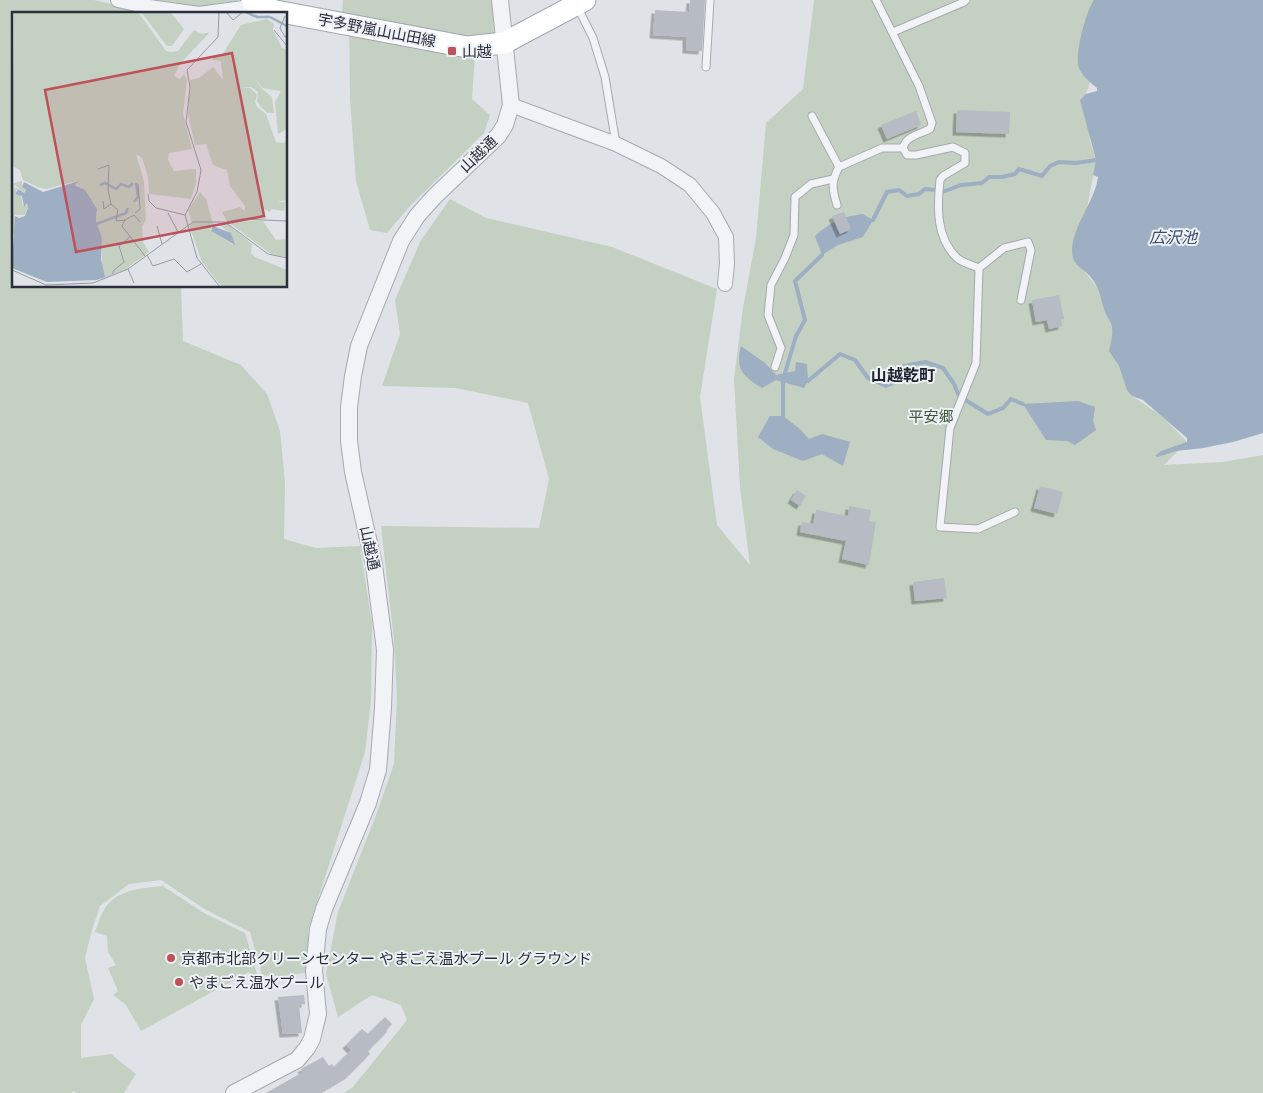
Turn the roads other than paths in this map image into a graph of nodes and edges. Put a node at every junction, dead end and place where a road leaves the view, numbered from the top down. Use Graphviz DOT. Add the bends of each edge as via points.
graph roads {
  1 [pos="118,0"];
  2 [pos="500,0"];
  3 [pos="710,0"];
  4 [pos="876,0"];
  5 [pos="966,0"];
  6 [pos="580,2"];
  7 [pos="255,3"];
  8 [pos="182,12"];
  9 [pos="209,12"];
  10 [pos="281,12"];
  11 [pos="288,13"];
  12 [pos="893,32"];
  13 [pos="504,43"];
  14 [pos="706,68"];
  15 [pos="511,105"];
  16 [pos="812,116"];
  17 [pos="616,144"];
  18 [pos="902,148"];
  19 [pos="839,166"];
  20 [pos="833,179"];
  21 [pos="837,205"];
  22 [pos="979,268"];
  23 [pos="725,284"];
  24 [pos="1021,300"];
  25 [pos="774,367"];
  26 [pos="1015,512"];
  27 [pos="234,1093"];
  1 -- 8 [label="street"];
  2 -- 13 [label="street, 山越通"];
  3 -- 14 [label="lane"];
  4 -- 12 [label="lane"];
  5 -- 12 [label="lane"];
  6 -- 13 [label="main road, 宇多野嵐山山田線"];
  6 -- 17 [label="lane" via="604,77"];
  7 -- 9 [label="street"];
  7 -- 10 [label="main road, 宇多野嵐山山田線"];
  11 -- 13 [label="main road, 宇多野嵐山山田線" via="467,48"];
  12 -- 18 [label="lane" via="919,86 932,123 930,129 908,139"];
  13 -- 15 [label="street, 山越通"];
  15 -- 17 [label="street"];
  15 -- 27 [label="street, 山越通" via="505,126 498,136 434,197 401,241 359,346 348,407 349,441 374,565 385,650 378,770 318,929 314,972 318,1014 312,1039 298,1060"];
  16 -- 19 [label="lane"];
  17 -- 23 [label="street" via="661,166 690,185 713,213 726,237"];
  18 -- 19 [label="lane" via="882,148"];
  18 -- 22 [label="lane" via="907,155 953,147 965,152 965,163 940,180 938,218 947,245 958,259"];
  19 -- 20 [label="lane"];
  20 -- 21 [label="lane"];
  20 -- 25 [label="lane" via="811,184 795,197 794,235 771,285 768,315 781,348"];
  22 -- 24 [label="lane" via="1004,248 1028,242 1031,250"];
  22 -- 26 [label="lane" via="976,363 950,428 940,527 978,529"];
}
